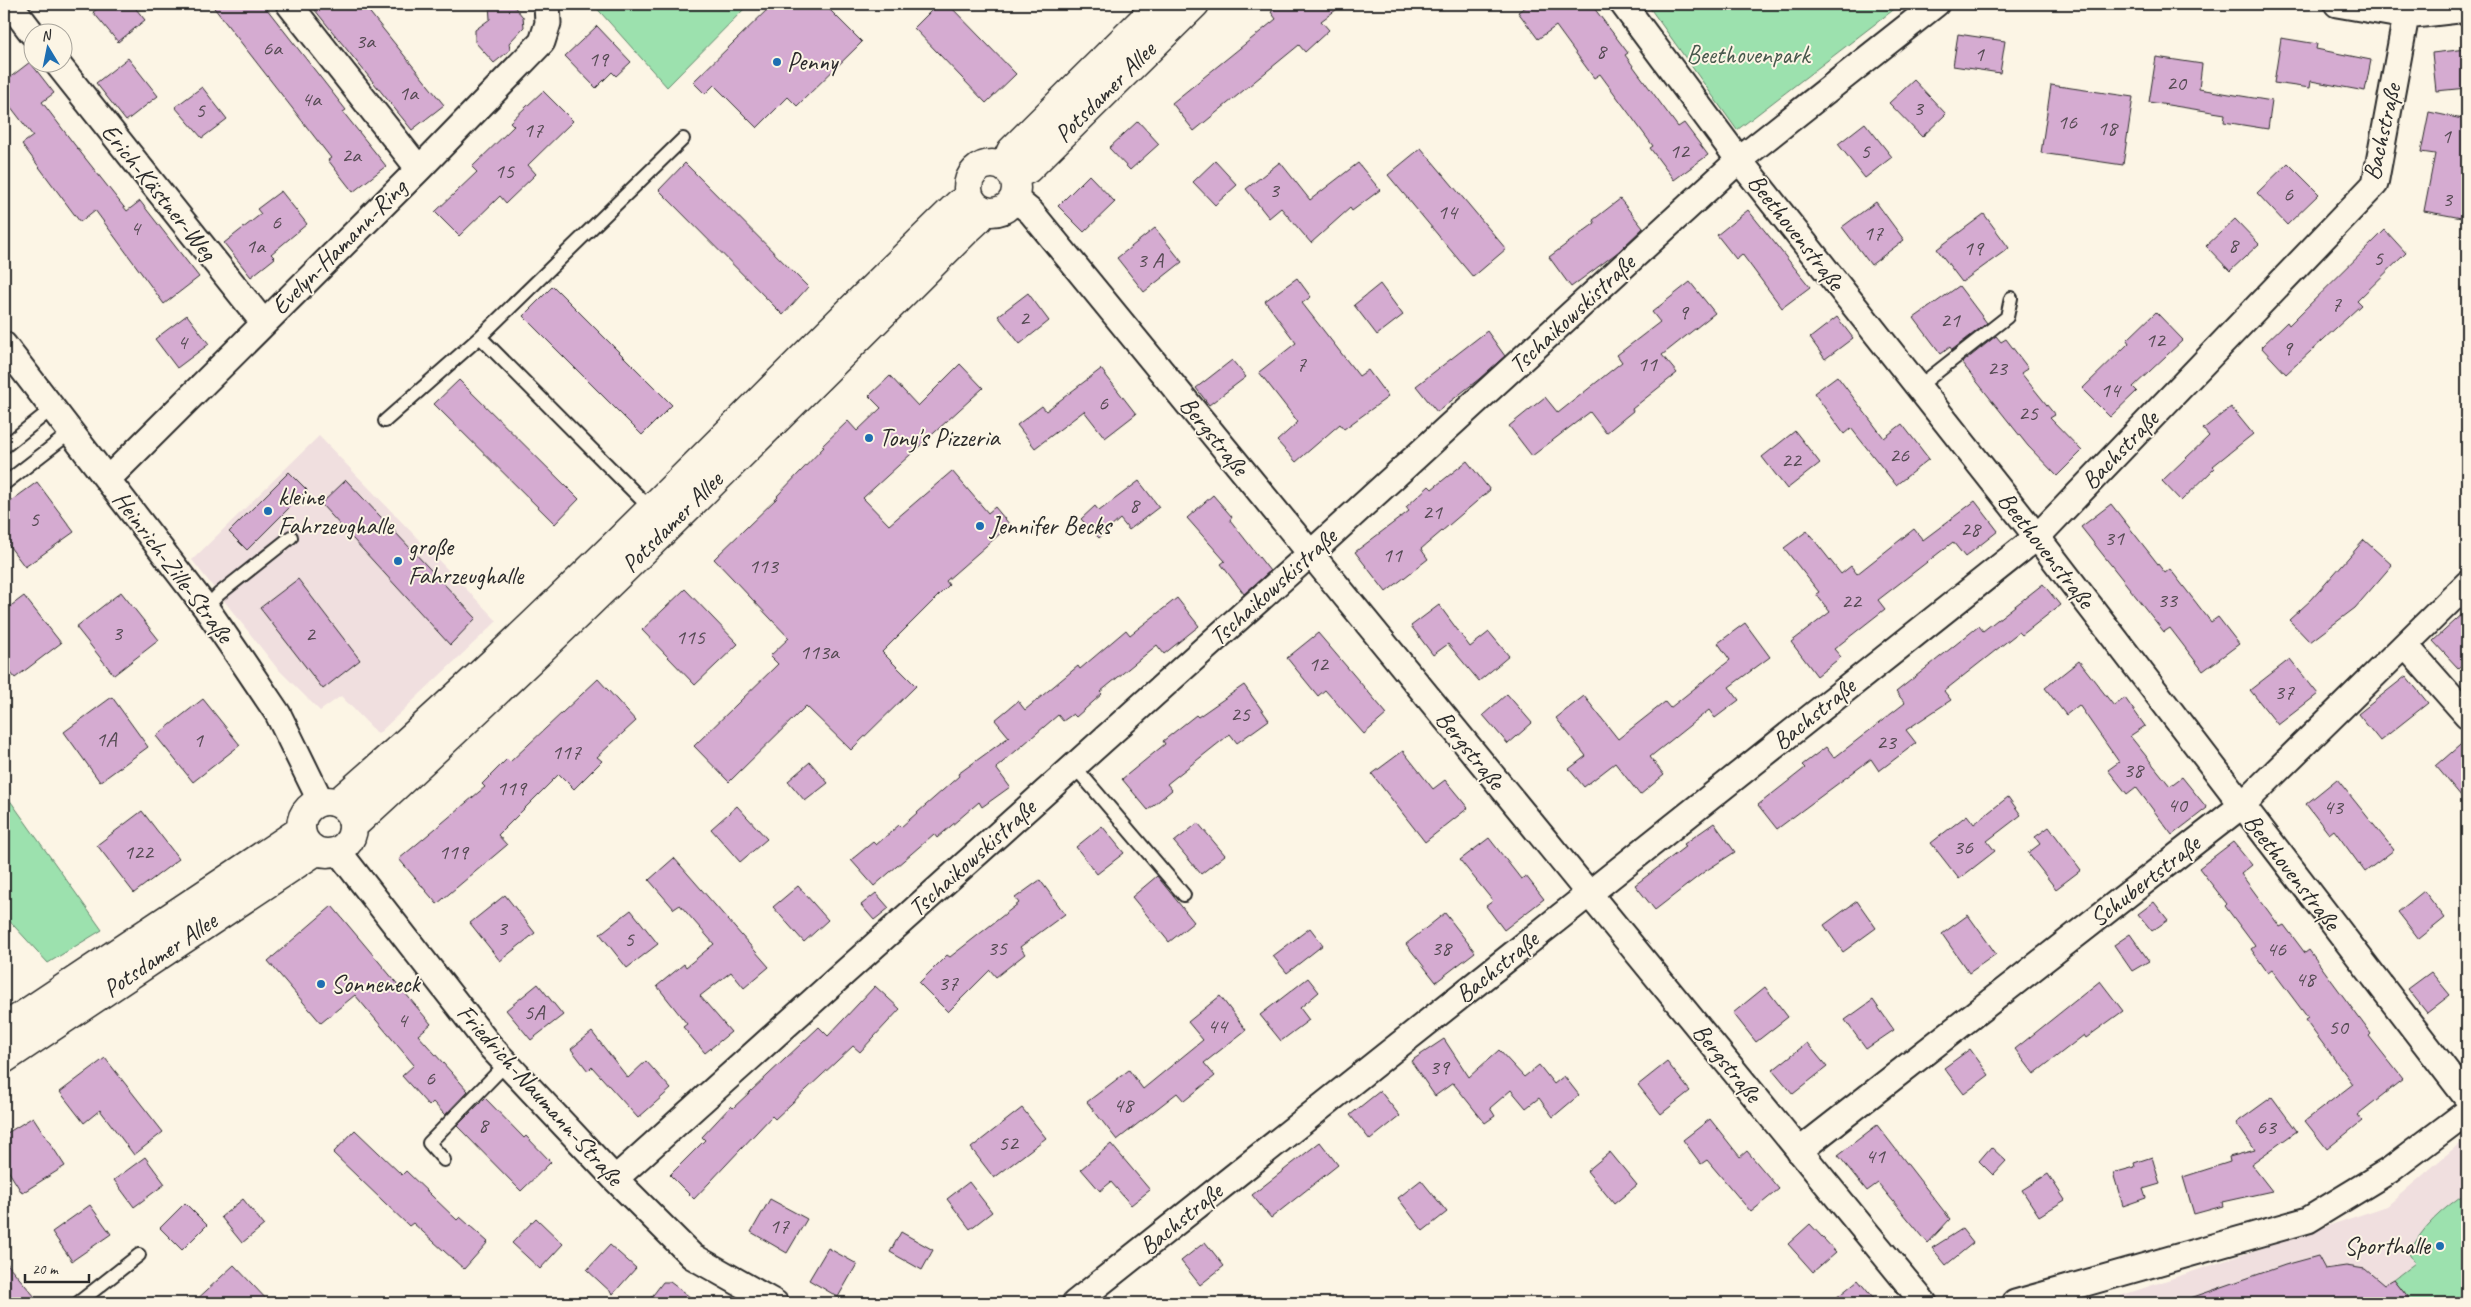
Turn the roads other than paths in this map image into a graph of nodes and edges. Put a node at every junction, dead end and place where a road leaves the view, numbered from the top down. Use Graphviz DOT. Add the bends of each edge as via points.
graph roads {
  1 [pos="10,4"];
  2 [pos="289,4"];
  3 [pos="547,4"];
  4 [pos="1195,4"];
  5 [pos="1623,4"];
  6 [pos="1936,4"];
  7 [pos="2337,4"];
  8 [pos="2467,9"];
  9 [pos="2405,10"];
  10 [pos="1157,12"];
  11 [pos="24,22"];
  12 [pos="64,72"];
  13 [pos="683,139"];
  14 [pos="1739,160"];
  15 [pos="418,169"];
  16 [pos="1010,180"];
  17 [pos="976,204"];
  18 [pos="2011,298"];
  19 [pos="263,322"];
  20 [pos="480,337"];
  21 [pos="4,345"];
  22 [pos="1918,386"];
  23 [pos="53,408"];
  24 [pos="386,421"];
  25 [pos="71,432"];
  26 [pos="4,447"];
  27 [pos="108,479"];
  28 [pos="4,484"];
  29 [pos="659,517"];
  30 [pos="291,537"];
  31 [pos="2037,537"];
  32 [pos="1310,554"];
  33 [pos="2467,584"];
  34 [pos="206,608"];
  35 [pos="2406,646"];
  36 [pos="2467,715"];
  37 [pos="1074,766"];
  38 [pos="329,802"];
  39 [pos="2241,806"];
  40 [pos="353,826"];
  41 [pos="318,844"];
  42 [pos="1588,894"];
  43 [pos="1184,895"];
  44 [pos="4,1028"];
  45 [pos="4,1059"];
  46 [pos="506,1064"];
  47 [pos="2467,1098"];
  48 [pos="2467,1112"];
  49 [pos="1799,1151"];
  50 [pos="444,1160"];
  51 [pos="615,1179"];
  52 [pos="139,1255"];
  53 [pos="78,1303"];
  54 [pos="775,1303"];
  55 [pos="1075,1303"];
  56 [pos="1924,1303"];
  57 [pos="2015,1303"];
  1 -- 11 [label="street"];
  2 -- 15 [label="street"];
  3 -- 15 [label="street, Evelyn-Hamann-Ring" via="548,23 542,42"];
  4 -- 10 [label="street, Potsdamer Allee"];
  5 -- 14 [label="street, Beethovenstraße"];
  6 -- 14 [label="street, Tschaikowskistraße"];
  7 -- 9 [label="street"];
  8 -- 9 [label="street"];
  9 -- 31 [label="street, Bachstraße" via="2375,184"];
  10 -- 16 [label="street, Potsdamer Allee" via="1011,151"];
  12 -- 19 [label="street, Erich-Kästner-Weg"];
  13 -- 20 [label="lane"];
  14 -- 22 [label="street, Beethovenstraße"];
  14 -- 32 [label="street, Tschaikowskistraße"];
  15 -- 19 [label="street, Evelyn-Hamann-Ring"];
  16 -- 17 [label="street" via="1008,206 1001,210"];
  16 -- 17 [label="street" via="990,164 976,169 968,182"];
  16 -- 32 [label="street, Bergstraße" via="1026,206"];
  17 -- 29 [label="street, Potsdamer Allee" via="958,204 947,214"];
  18 -- 22 [label="lane" via="2007,316"];
  19 -- 27 [label="street, Evelyn-Hamann-Ring"];
  20 -- 24 [label="lane"];
  20 -- 29 [label="lane"];
  21 -- 23 [label="street, Heinrich-Zille-Straße"];
  22 -- 31 [label="street, Beethovenstraße"];
  23 -- 25 [label="street, Heinrich-Zille-Straße"];
  23 -- 26 [label="lane"];
  25 -- 27 [label="street, Heinrich-Zille-Straße"];
  25 -- 28 [label="lane"];
  27 -- 34 [label="street, Heinrich-Zille-Straße"];
  29 -- 38 [label="street, Potsdamer Allee" via="417,733"];
  29 -- 40 [label="street, Potsdamer Allee" via="478,711"];
  30 -- 34 [label="lane"];
  31 -- 39 [label="street, Beethovenstraße"];
  31 -- 42 [label="street, Bachstraße"];
  32 -- 37 [label="street, Tschaikowskistraße"];
  32 -- 42 [label="street, Bergstraße"];
  33 -- 35 [label="street, Schubertstraße"];
  34 -- 38 [label="street, Heinrich-Zille-Straße" via="278,714"];
  35 -- 36 [label="street"];
  35 -- 39 [label="street, Schubertstraße"];
  37 -- 43 [label="lane"];
  37 -- 51 [label="street, Tschaikowskistraße"];
  38 -- 40 [label="street" via="348,812"];
  38 -- 41 [label="street" via="314,804 303,815"];
  39 -- 47 [label="street, Beethovenstraße"];
  39 -- 49 [label="street, Schubertstraße"];
  40 -- 41 [label="street" via="349,840"];
  41 -- 44 [label="street, Potsdamer Allee"];
  41 -- 45 [label="street, Potsdamer Allee"];
  41 -- 46 [label="street, Friedrich-Naumann-Straße"];
  42 -- 49 [label="street, Bergstraße"];
  42 -- 55 [label="street, Bachstraße"];
  46 -- 50 [label="lane" via="429,1143"];
  46 -- 51 [label="street, Friedrich-Naumann-Straße"];
  48 -- 57 [label="street" via="2390,1170 2308,1220"];
  49 -- 56 [label="street, Bergstraße"];
  51 -- 54 [label="street, Friedrich-Naumann-Straße" via="692,1256"];
  52 -- 53 [label="lane"];
}
